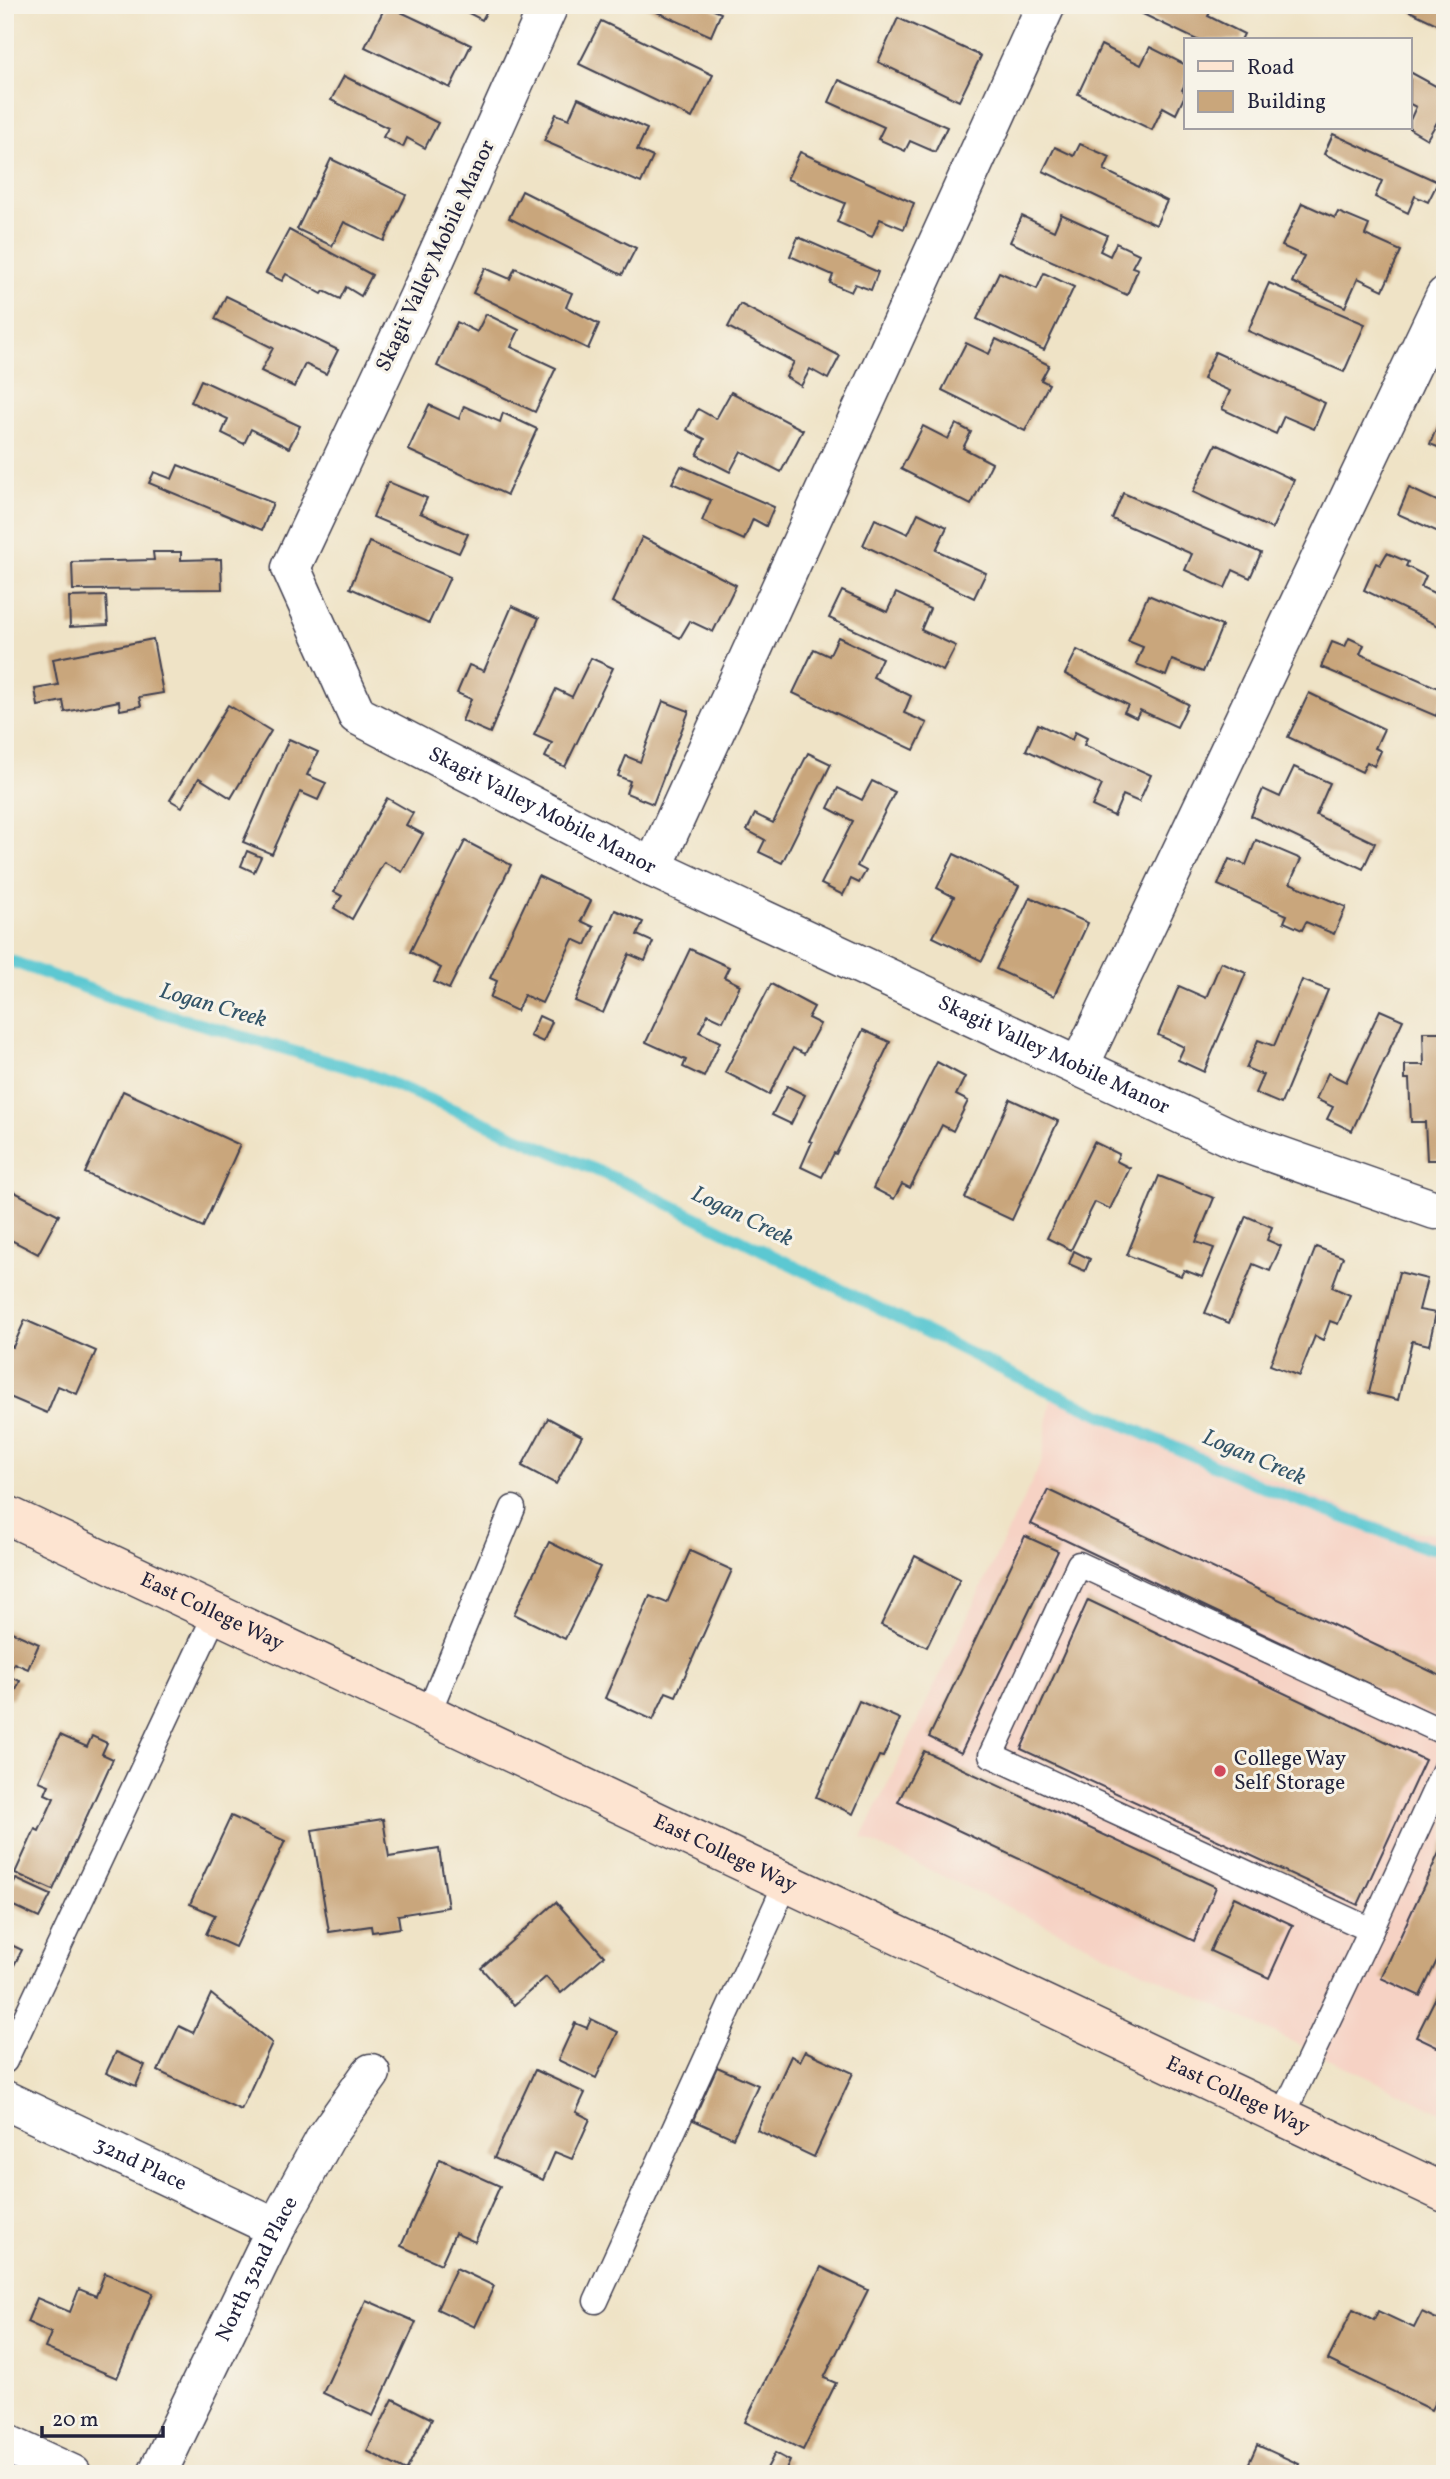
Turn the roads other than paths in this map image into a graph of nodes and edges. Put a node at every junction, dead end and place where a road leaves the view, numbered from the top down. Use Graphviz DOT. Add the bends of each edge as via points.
graph roads {
  1 [pos="549,5"];
  2 [pos="1046,5"];
  3 [pos="1445,296"];
  4 [pos="653,869"];
  5 [pos="1079,1067"];
  6 [pos="1445,1208"];
  7 [pos="513,1508"];
  8 [pos="5,1514"];
  9 [pos="216,1614"];
  10 [pos="428,1714"];
  11 [pos="1445,1733"];
  12 [pos="1445,1768"];
  13 [pos="786,1883"];
  14 [pos="1371,1930"];
  15 [pos="5,2061"];
  16 [pos="371,2073"];
  17 [pos="5,2100"];
  18 [pos="1282,2117"];
  19 [pos="1445,2193"];
  20 [pos="276,2228"];
  21 [pos="596,2301"];
  22 [pos="5,2443"];
  23 [pos="72,2474"];
  24 [pos="157,2474"];
  1 -- 4 [label="street, Skagit Valley Mobile Manor" via="291,568 357,715"];
  2 -- 4 [label="street"];
  3 -- 5 [label="street"];
  4 -- 5 [label="street, Skagit Valley Mobile Manor"];
  5 -- 6 [label="street, Skagit Valley Mobile Manor" via="1237,1141 1435,1210"];
  7 -- 10 [label="lane"];
  8 -- 9 [label="main road, East College Way"];
  9 -- 10 [label="main road, East College Way"];
  9 -- 15 [label="lane"];
  10 -- 13 [label="main road, East College Way"];
  11 -- 14 [label="lane" via="1079,1564 990,1755"];
  12 -- 14 [label="lane"];
  13 -- 18 [label="main road, East College Way"];
  13 -- 21 [label="lane"];
  14 -- 18 [label="lane"];
  16 -- 20 [label="street, North 32nd Place" via="327,2135"];
  17 -- 20 [label="street, 32nd Place"];
  18 -- 19 [label="main road, East College Way"];
  20 -- 24 [label="street, North 32nd Place"];
  22 -- 23 [label="street"];
}
